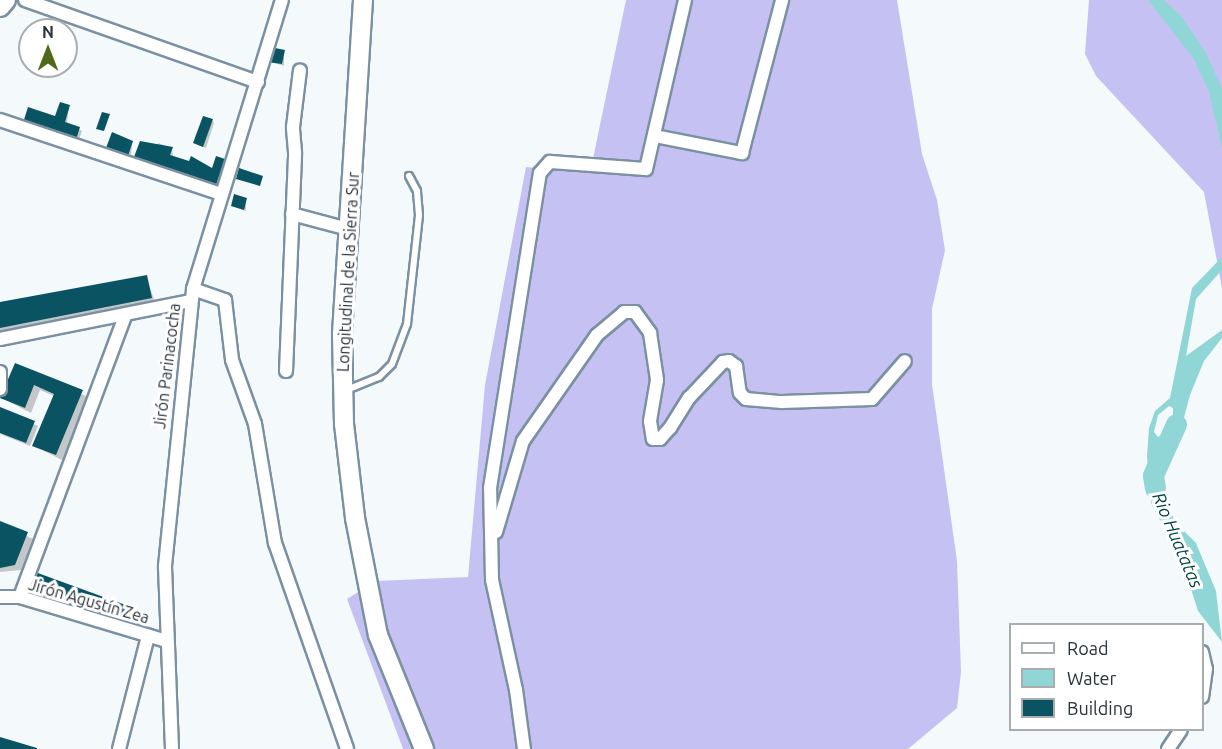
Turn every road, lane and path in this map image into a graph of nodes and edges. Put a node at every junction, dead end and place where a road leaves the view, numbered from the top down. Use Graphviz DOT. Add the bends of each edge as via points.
graph roads {
  1 [pos="6,0"];
  2 [pos="25,0"];
  3 [pos="282,0"];
  4 [pos="363,0"];
  5 [pos="685,0"];
  6 [pos="782,0"];
  7 [pos="0,7"];
  8 [pos="300,70"];
  9 [pos="258,81"];
  10 [pos="0,120"];
  11 [pos="655,136"];
  12 [pos="409,176"];
  13 [pos="221,194"];
  14 [pos="292,214"];
  15 [pos="348,229"];
  16 [pos="192,295"];
  17 [pos="126,314"];
  18 [pos="0,339"];
  19 [pos="905,361"];
  20 [pos="286,371"];
  21 [pos="0,372"];
  22 [pos="0,389"];
  23 [pos="344,391"];
  24 [pos="492,548"];
  25 [pos="0,597"];
  26 [pos="20,597"];
  27 [pos="148,636"];
  28 [pos="167,641"];
  29 [pos="1204,658"];
  30 [pos="1204,688"];
  31 [pos="1180,731"];
  32 [pos="118,749"];
  33 [pos="172,749"];
  34 [pos="347,749"];
  35 [pos="424,749"];
  36 [pos="524,749"];
  37 [pos="1168,749"];
  1 -- 7 [label="main road"];
  2 -- 9 [label="street"];
  3 -- 9 [label="street, Jirón Parinacocha"];
  4 -- 15 [label="main road, Longitudinal de la Sierra Sur"];
  5 -- 11 [label="street"];
  6 -- 11 [label="street" via="742,153"];
  8 -- 14 [label="street" via="292,128"];
  9 -- 13 [label="street, Jirón Parinacocha"];
  10 -- 13 [label="street"];
  11 -- 24 [label="street" via="649,164 643,171 550,162 540,173 492,459"];
  12 -- 23 [label="lane" via="417,191 419,215 407,324 392,364 379,378"];
  13 -- 16 [label="street, Jirón Parinacocha"];
  14 -- 15 [label="street"];
  14 -- 20 [label="street"];
  15 -- 23 [label="main road, Longitudinal de la Sierra Sur" via="342,335"];
  16 -- 17 [label="street"];
  16 -- 28 [label="street, Jirón Parinacocha" via="165,566"];
  16 -- 34 [label="street" via="220,295 225,300 232,360 255,424 275,543"];
  17 -- 18 [label="street"];
  17 -- 26 [label="street"];
  19 -- 24 [label="street" via="872,399 782,402 746,399 740,393 736,366 723,362 689,398 660,439 653,439 650,421 657,380 650,333 635,312 624,312 597,335 523,441"];
  21 -- 22 [label="street"];
  23 -- 35 [label="main road, Longitudinal de la Sierra Sur" via="350,482 371,603 392,672"];
  24 -- 36 [label="street" via="492,580 516,690"];
  25 -- 26 [label="street, Jirón Agustín Zea"];
  26 -- 27 [label="street, Jirón Agustín Zea"];
  27 -- 28 [label="street, Jirón Agustín Zea"];
  27 -- 32 [label="street"];
  28 -- 33 [label="street, Jirón Parinacocha"];
  29 -- 30 [label="street"];
  31 -- 37 [label="street"];
}
